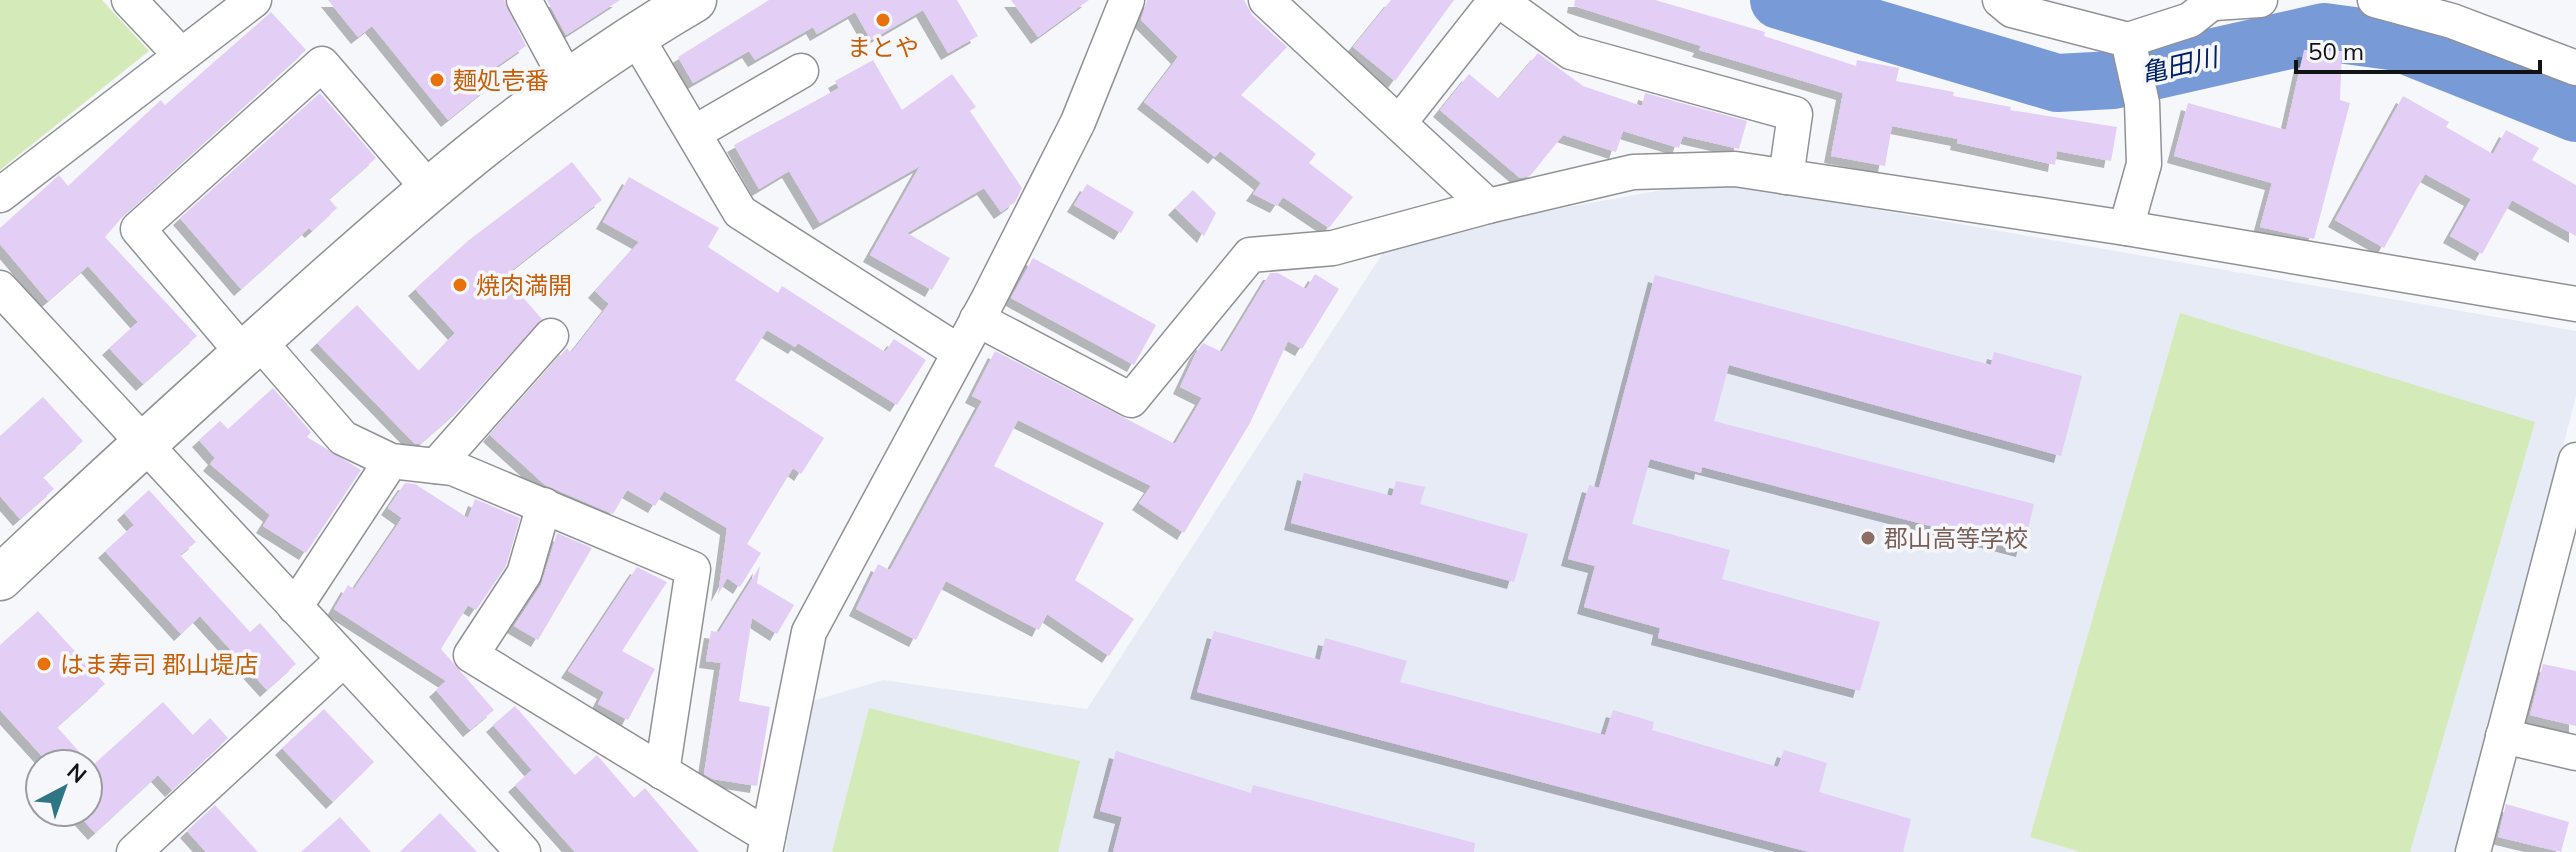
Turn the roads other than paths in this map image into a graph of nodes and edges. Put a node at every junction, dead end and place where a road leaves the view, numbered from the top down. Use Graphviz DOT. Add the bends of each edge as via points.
graph roads {
  1 [pos="129,0"];
  2 [pos="254,0"];
  3 [pos="524,0"];
  4 [pos="694,0"];
  5 [pos="1127,0"];
  6 [pos="1266,0"];
  7 [pos="1498,0"];
  8 [pos="2000,0"];
  9 [pos="2260,0"];
  10 [pos="2375,0"];
  11 [pos="2215,2"];
  12 [pos="635,35"];
  13 [pos="2129,41"];
  14 [pos="181,55"];
  15 [pos="2576,68"];
  16 [pos="801,71"];
  17 [pos="567,80"];
  18 [pos="1399,123"];
  19 [pos="694,133"];
  20 [pos="1786,177"];
  21 [pos="429,189"];
  22 [pos="0,195"];
  23 [pos="1488,206"];
  24 [pos="2126,228"];
  25 [pos="0,288"];
  26 [pos="2576,304"];
  27 [pos="977,319"];
  28 [pos="551,336"];
  29 [pos="251,347"];
  30 [pos="959,352"];
  31 [pos="143,443"];
  32 [pos="2576,460"];
  33 [pos="391,461"];
  34 [pos="436,466"];
  35 [pos="544,505"];
  36 [pos="0,578"];
  37 [pos="295,607"];
  38 [pos="344,659"];
  39 [pos="2503,736"];
  40 [pos="2576,753"];
  41 [pos="662,772"];
  42 [pos="767,844"];
  43 [pos="516,849"];
  44 [pos="134,852"];
  45 [pos="2473,852"];
  1 -- 14 [label="street"];
  2 -- 14 [label="street"];
  3 -- 17 [label="street"];
  4 -- 12 [label="street"];
  5 -- 27 [label="street" via="1078,122"];
  6 -- 18 [label="street"];
  7 -- 18 [label="street"];
  7 -- 20 [label="street" via="1571,52 1795,114"];
  8 -- 13 [label="street" via="2012,10"];
  9 -- 11 [label="street"];
  10 -- 15 [label="street" via="2452,21"];
  11 -- 13 [label="street" via="2190,20"];
  12 -- 17 [label="street"];
  12 -- 19 [label="street"];
  13 -- 24 [label="street" via="2142,103 2144,164"];
  14 -- 22 [label="street"];
  16 -- 19 [label="street"];
  17 -- 21 [label="street"];
  18 -- 23 [label="street"];
  19 -- 30 [label="street" via="740,212"];
  20 -- 23 [label="street" via="1735,169 1633,172"];
  20 -- 24 [label="street"];
  21 -- 29 [label="street"];
  21 -- 29 [label="street" via="322,64 138,229"];
  23 -- 27 [label="street" via="1333,248 1250,255 1131,400"];
  24 -- 26 [label="street"];
  25 -- 31 [label="street"];
  27 -- 30 [label="street"];
  28 -- 34 [label="street"];
  29 -- 31 [label="street"];
  29 -- 33 [label="street" via="343,438"];
  30 -- 42 [label="street" via="809,632"];
  31 -- 36 [label="street"];
  31 -- 37 [label="street"];
  32 -- 39 [label="street"];
  33 -- 34 [label="street"];
  33 -- 37 [label="street"];
  34 -- 35 [label="street"];
  35 -- 41 [label="street" via="693,569"];
  35 -- 41 [label="street" via="524,574 471,655"];
  37 -- 38 [label="street"];
  38 -- 43 [label="street"];
  38 -- 44 [label="street"];
  39 -- 40 [label="street"];
  39 -- 45 [label="street"];
  41 -- 42 [label="street"];
}
